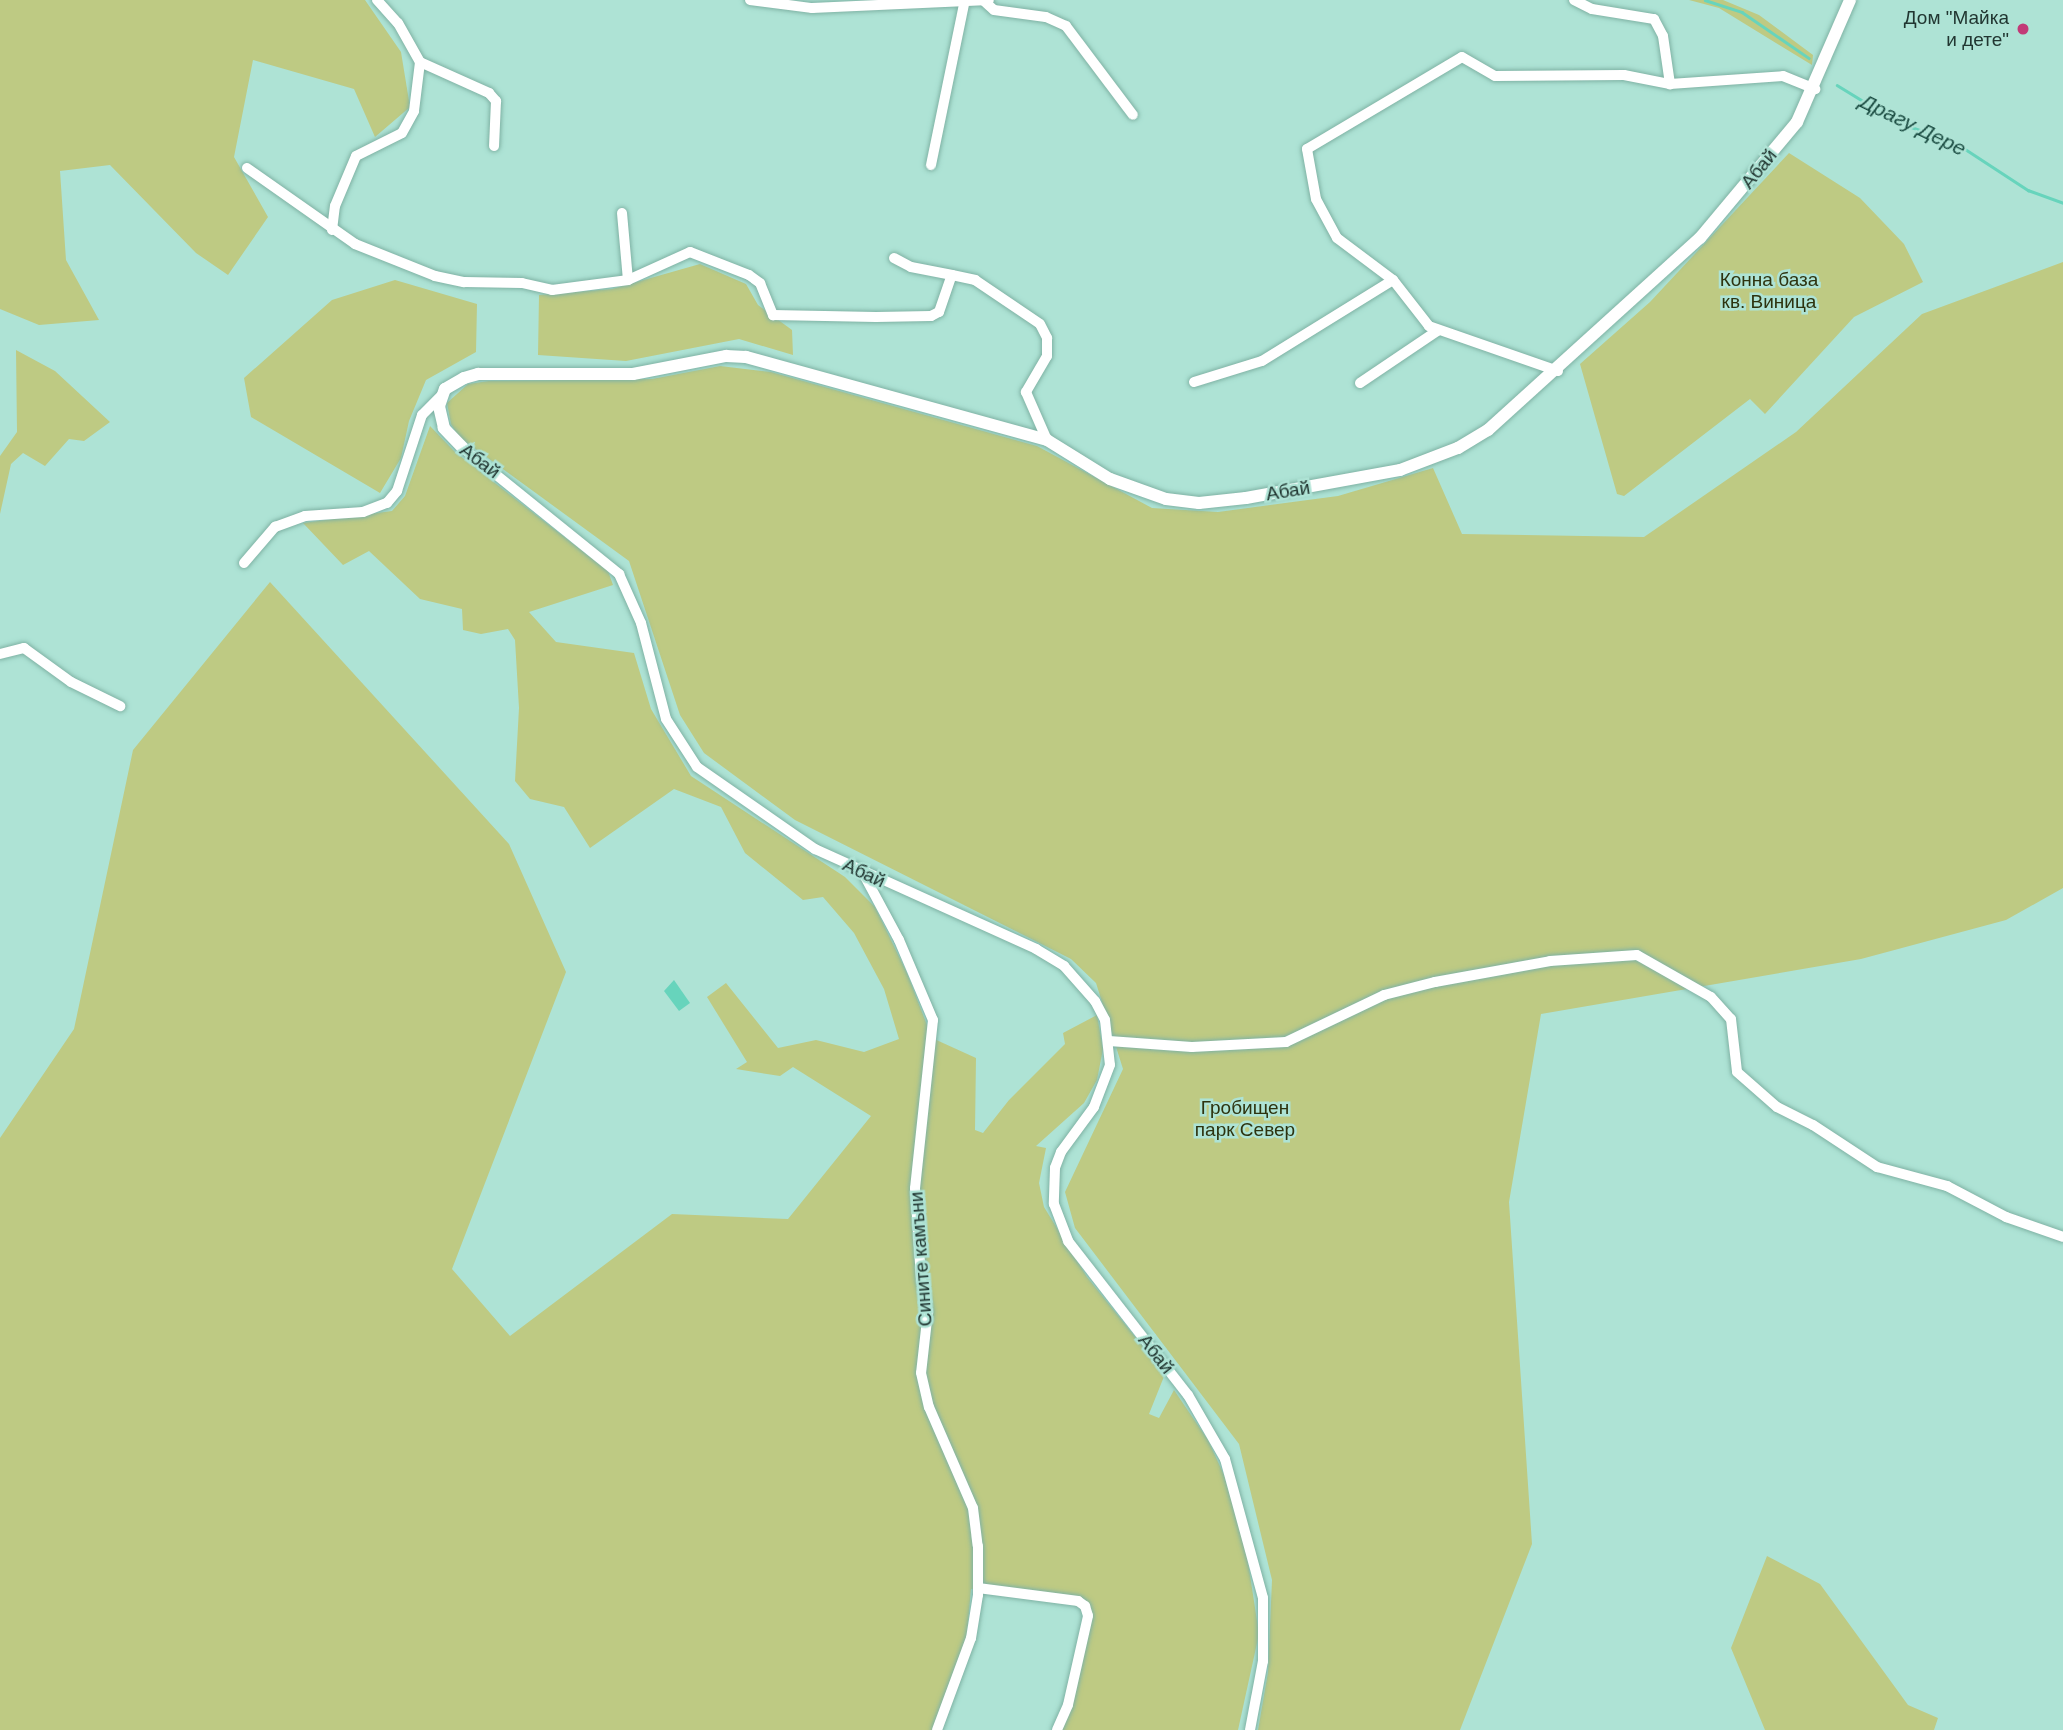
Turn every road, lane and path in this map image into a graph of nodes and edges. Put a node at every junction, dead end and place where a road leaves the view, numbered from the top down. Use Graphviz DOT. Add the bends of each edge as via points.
graph roads {
  1 [pos="377,0"];
  2 [pos="750,0"];
  3 [pos="1574,0"];
  4 [pos="1850,0"];
  5 [pos="987,1"];
  6 [pos="964,4"];
  7 [pos="420,62"];
  8 [pos="1670,84"];
  9 [pos="1815,89"];
  10 [pos="1133,115"];
  11 [pos="494,146"];
  12 [pos="931,165"];
  13 [pos="247,168"];
  14 [pos="621,213"];
  15 [pos="332,230"];
  16 [pos="894,258"];
  17 [pos="951,275"];
  18 [pos="628,280"];
  19 [pos="1393,280"];
  20 [pos="1437,331"];
  21 [pos="1558,371"];
  22 [pos="1194,382"];
  23 [pos="1360,383"];
  24 [pos="441,396"];
  25 [pos="1047,440"];
  26 [pos="463,448"];
  27 [pos="244,564"];
  28 [pos="0,654"];
  29 [pos="120,706"];
  30 [pos="863,873"];
  31 [pos="1109,1041"];
  32 [pos="2063,1237"];
  33 [pos="978,1588"];
  34 [pos="937,1730"];
  35 [pos="1057,1730"];
  36 [pos="1250,1730"];
  1 -- 7 [label="street" via="398,23"];
  2 -- 6 [label="street" via="813,8"];
  3 -- 8 [label="street" via="1592,9 1654,19 1663,36"];
  4 -- 9 [label="street, Абай"];
  5 -- 6 [label="street"];
  5 -- 10 [label="street" via="994,10 1046,17 1066,26"];
  6 -- 12 [label="street"];
  7 -- 11 [label="street" via="489,93 498,111"];
  7 -- 15 [label="street" via="414,111 402,133 356,156 335,206"];
  8 -- 9 [label="street" via="1783,76"];
  8 -- 19 [label="street" via="1624,75 1495,76 1462,57 1315,143 1307,149 1307,158 1317,199 1337,238"];
  9 -- 21 [label="street, Абай" via="1774,151 1700,238"];
  13 -- 15 [label="street"];
  14 -- 18 [label="street"];
  15 -- 18 [label="street" via="435,276 464,282 522,283 552,289"];
  16 -- 17 [label="street" via="911,267"];
  17 -- 18 [label="street" via="939,312 876,317 774,315 760,283 702,254 679,256"];
  17 -- 25 [label="street" via="997,291 1040,324 1047,338 1047,356 1026,392"];
  19 -- 20 [label="street"];
  19 -- 22 [label="street" via="1262,361"];
  20 -- 21 [label="street" via="1450,331"];
  20 -- 23 [label="street"];
  21 -- 25 [label="street, Абай" via="1488,430 1432,459 1374,477 1246,498 1199,503 1141,493"];
  24 -- 25 [label="street, Абай" via="445,389 478,374 595,376 746,357"];
  24 -- 26 [label="street, Абай" via="444,428"];
  24 -- 27 [label="street" via="422,415 397,491 387,503 363,512 305,516 275,527"];
  26 -- 30 [label="street, Абай" via="619,574 641,623 666,719 697,767 770,821"];
  28 -- 29 [label="street" via="24,648 71,682"];
  30 -- 31 [label="street, Абай" via="1036,949 1064,966 1096,1001"];
  30 -- 33 [label="street, Сините камъни" via="899,940 933,1020 915,1188 921,1279 928,1311 921,1373 929,1407 973,1508"];
  31 -- 32 [label="street" via="1192,1047 1286,1042 1384,995 1435,982 1550,961 1637,956 1711,997 1731,1019 1737,1072 1777,1107 1877,1167 1947,1186 2006,1217"];
  31 -- 36 [label="street, Абай" via="1105,1086 1055,1168 1054,1204 1068,1241 1188,1395 1225,1459 1263,1598 1264,1650"];
  33 -- 34 [label="street, Сините камъни" via="971,1638"];
  33 -- 35 [label="street" via="1077,1601 1085,1606 1088,1616 1068,1706"];
}
